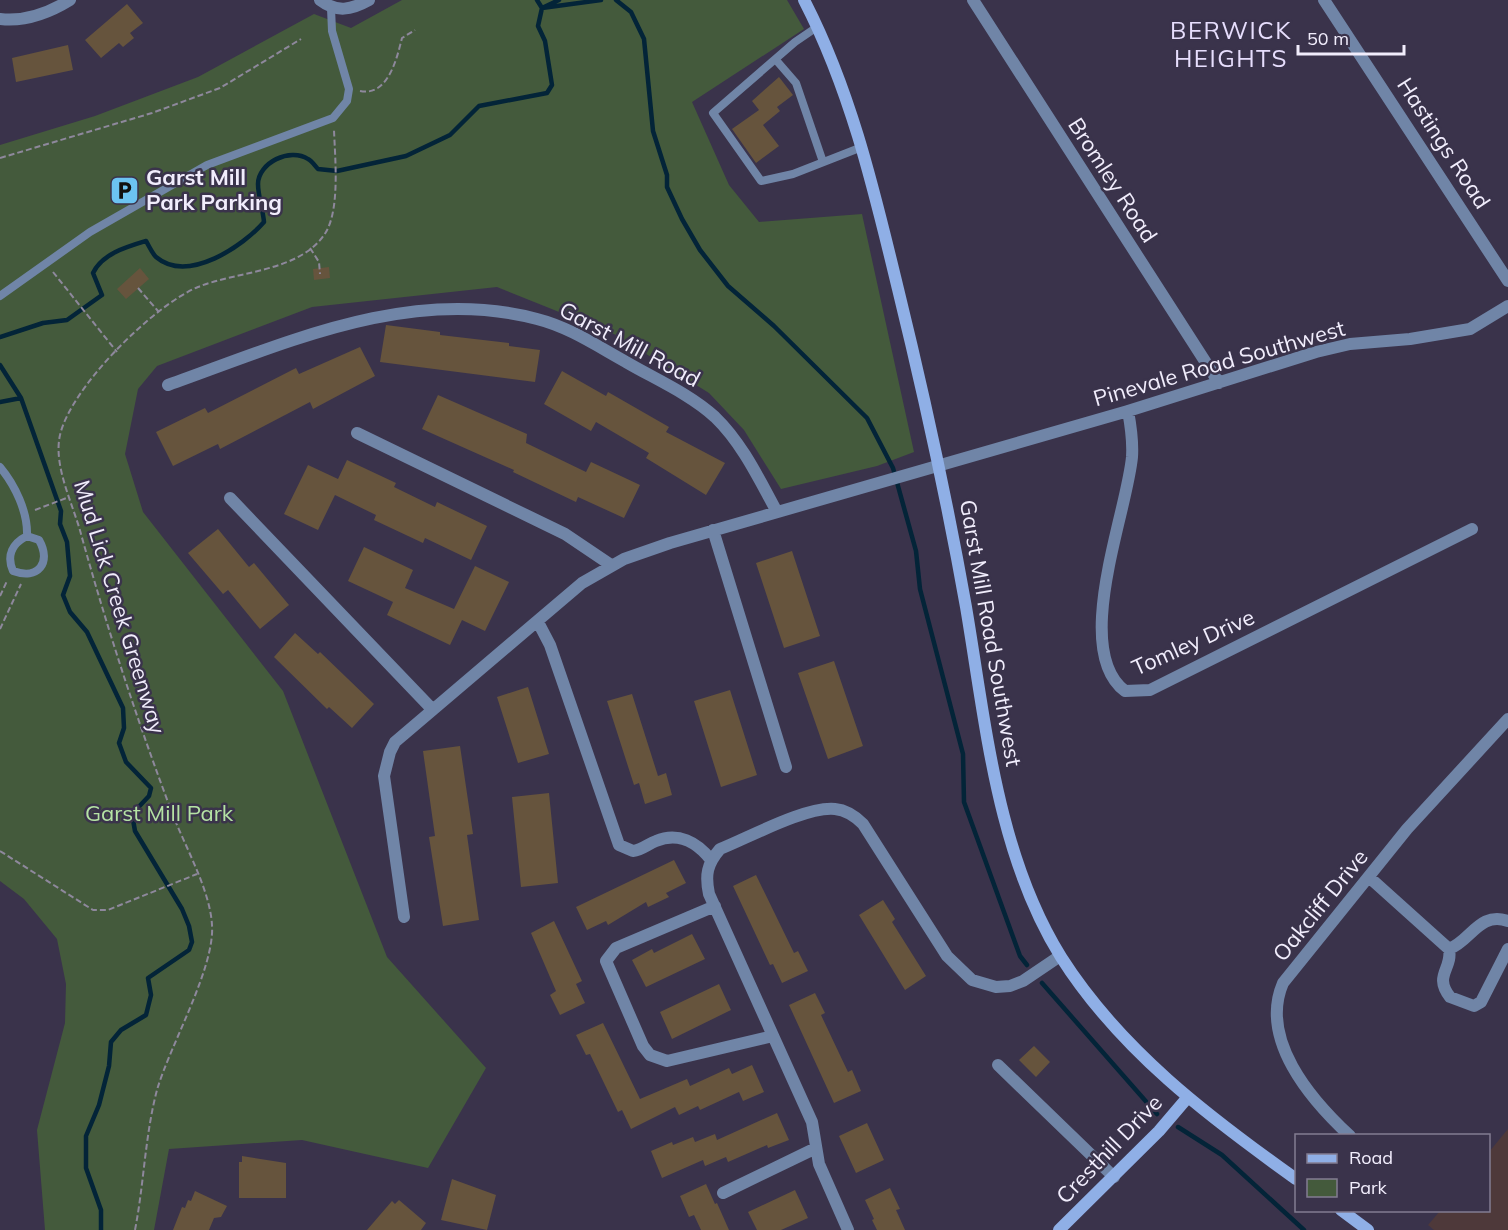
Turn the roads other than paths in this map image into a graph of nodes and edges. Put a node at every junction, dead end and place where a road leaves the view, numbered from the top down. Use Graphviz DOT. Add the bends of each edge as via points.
graph roads {
  1 [pos="70,0"];
  2 [pos="320,0"];
  3 [pos="369,0"];
  4 [pos="804,0"];
  5 [pos="973,0"];
  6 [pos="1324,0"];
  7 [pos="331,8"];
  8 [pos="0,19"];
  9 [pos="817,27"];
  10 [pos="776,60"];
  11 [pos="862,147"];
  12 [pos="824,162"];
  13 [pos="1508,281"];
  14 [pos="0,296"];
  15 [pos="1508,306"];
  16 [pos="1219,383"];
  17 [pos="168,386"];
  18 [pos="1128,411"];
  19 [pos="357,433"];
  20 [pos="940,466"];
  21 [pos="0,467"];
  22 [pos="230,498"];
  23 [pos="777,512"];
  24 [pos="1472,529"];
  25 [pos="713,530"];
  26 [pos="27,536"];
  27 [pos="611,565"];
  28 [pos="538,622"];
  29 [pos="432,709"];
  30 [pos="1508,719"];
  31 [pos="786,767"];
  32 [pos="711,860"];
  33 [pos="1370,878"];
  34 [pos="714,906"];
  35 [pos="404,917"];
  36 [pos="1508,921"];
  37 [pos="1449,949"];
  38 [pos="1508,950"];
  39 [pos="1060,956"];
  40 [pos="773,1036"];
  41 [pos="998,1065"];
  42 [pos="1188,1097"];
  43 [pos="1348,1134"];
  44 [pos="816,1148"];
  45 [pos="1114,1177"];
  46 [pos="1295,1178"];
  47 [pos="723,1193"];
  48 [pos="1344,1212"];
  49 [pos="847,1230"];
  50 [pos="1059,1230"];
  51 [pos="1368,1230"];
  1 -- 8 [label="street" via="42,15"];
  2 -- 7 [label="street"];
  3 -- 7 [label="street" via="352,9"];
  4 -- 9 [label="street, Garst Mill Road Southwest"];
  5 -- 16 [label="street, Bromley Road"];
  6 -- 13 [label="street, Hastings Road"];
  7 -- 14 [label="lane" via="332,31 349,89 348,101 333,118 207,165 90,232"];
  9 -- 10 [label="lane"];
  9 -- 11 [label="street, Garst Mill Road Southwest"];
  10 -- 12 [label="lane" via="796,83"];
  10 -- 12 [label="lane" via="713,112 761,181"];
  11 -- 12 [label="lane"];
  11 -- 20 [label="street, Garst Mill Road Southwest"];
  15 -- 16 [label="street, Pinevale Road Southwest" via="1470,329 1350,344"];
  16 -- 18 [label="street, Pinevale Road Southwest"];
  17 -- 23 [label="street, Garst Mill Road" via="331,328 380,317 462,309 527,317 578,334 696,402 730,434"];
  18 -- 20 [label="street, Pinevale Road Southwest"];
  18 -- 24 [label="street, Tomley Drive" via="1132,457 1104,594 1102,624 1110,675 1125,691 1150,690"];
  19 -- 27 [label="street" via="565,534"];
  20 -- 23 [label="street"];
  20 -- 39 [label="street, Garst Mill Road Southwest" via="1008,830 1025,884"];
  21 -- 26 [label="lane" via="16,490"];
  22 -- 29 [label="street"];
  23 -- 25 [label="street"];
  25 -- 27 [label="street"];
  25 -- 31 [label="street"];
  26 -- 26 [label="lane" via="13,547 10,556 18,572 31,573 41,567 45,550 39,540"];
  27 -- 28 [label="street" via="582,583"];
  28 -- 29 [label="street"];
  28 -- 32 [label="street" via="554,655 619,845 633,851 661,839 679,837 693,842"];
  29 -- 35 [label="street" via="395,742 385,765"];
  30 -- 33 [label="street, Oakcliff Drive" via="1407,830"];
  32 -- 34 [label="street" via="706,880"];
  32 -- 39 [label="street" via="720,849 804,814 833,808 843,810 863,824 947,956 972,980 996,987 1010,986"];
  33 -- 37 [label="street"];
  33 -- 43 [label="street, Oakcliff Drive" via="1283,983 1275,1011 1284,1051 1319,1104"];
  34 -- 40 [label="street"];
  34 -- 40 [label="street" via="609,953 606,961 643,1046 650,1055 667,1061"];
  36 -- 37 [label="street" via="1483,922"];
  37 -- 38 [label="street" via="1443,970 1445,990 1450,997 1474,1005 1486,997"];
  39 -- 42 [label="street, Garst Mill Road Southwest" via="1107,1018"];
  40 -- 44 [label="street" via="812,1122"];
  41 -- 45 [label="street"];
  42 -- 45 [label="street, Cresthill Drive"];
  42 -- 46 [label="street, Garst Mill Road Southwest"];
  44 -- 47 [label="street"];
  44 -- 49 [label="street"];
  45 -- 50 [label="street, Cresthill Drive"];
  48 -- 51 [label="street"];
}
